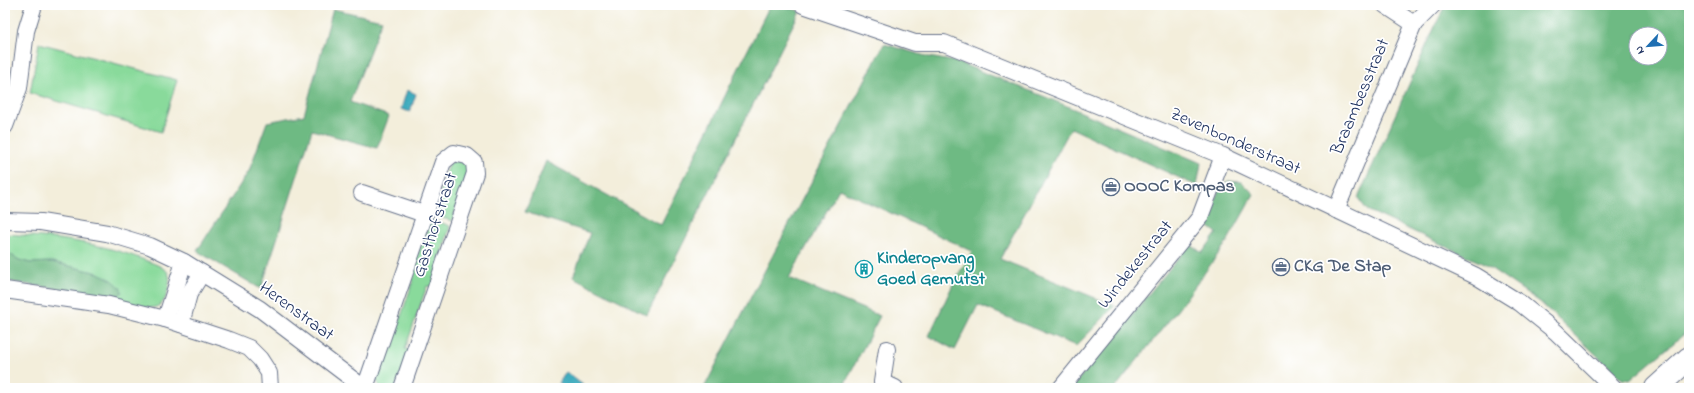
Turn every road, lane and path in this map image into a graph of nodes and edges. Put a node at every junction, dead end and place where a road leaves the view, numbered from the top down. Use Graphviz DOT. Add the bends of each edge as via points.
graph roads {
  1 [pos="34,5"];
  2 [pos="803,5"];
  3 [pos="1385,5"];
  4 [pos="1433,5"];
  5 [pos="1414,24"];
  6 [pos="5,126"];
  7 [pos="1223,156"];
  8 [pos="362,194"];
  9 [pos="1336,210"];
  10 [pos="424,214"];
  11 [pos="5,221"];
  12 [pos="184,262"];
  13 [pos="202,273"];
  14 [pos="5,290"];
  15 [pos="165,319"];
  16 [pos="181,324"];
  17 [pos="888,349"];
  18 [pos="1689,358"];
  19 [pos="270,388"];
  20 [pos="365,388"];
  21 [pos="402,388"];
  22 [pos="894,388"];
  23 [pos="1061,388"];
  24 [pos="1614,388"];
  25 [pos="1656,388"];
  1 -- 6 [label="street" via="26,32 19,88"];
  2 -- 7 [label="street, Zevenbonderstraat" via="915,43 944,43"];
  3 -- 5 [label="street"];
  4 -- 5 [label="street, Braambesstraat"];
  5 -- 9 [label="street, Braambesstraat"];
  7 -- 9 [label="street, Zevenbonderstraat"];
  7 -- 23 [label="street, Windekestraat" via="1200,217"];
  8 -- 10 [label="street, Gasthofstraat"];
  9 -- 24 [label="street, Zevenbonderstraat" via="1476,276 1520,303 1556,332"];
  10 -- 20 [label="street, Gasthofstraat"];
  10 -- 21 [label="street, Gasthofstraat" via="443,162 454,153 467,156 474,162 475,173"];
  11 -- 12 [label="street, Herenstraat" via="41,222 107,232 150,246"];
  12 -- 13 [label="street, Herenstraat"];
  12 -- 15 [label="street"];
  13 -- 16 [label="street" via="189,294"];
  13 -- 20 [label="street, Herenstraat" via="260,308"];
  14 -- 15 [label="street" via="109,305"];
  15 -- 16 [label="street"];
  16 -- 19 [label="street" via="249,348 269,373"];
  17 -- 22 [label="street" via="882,382"];
  18 -- 25 [label="street"];
}
